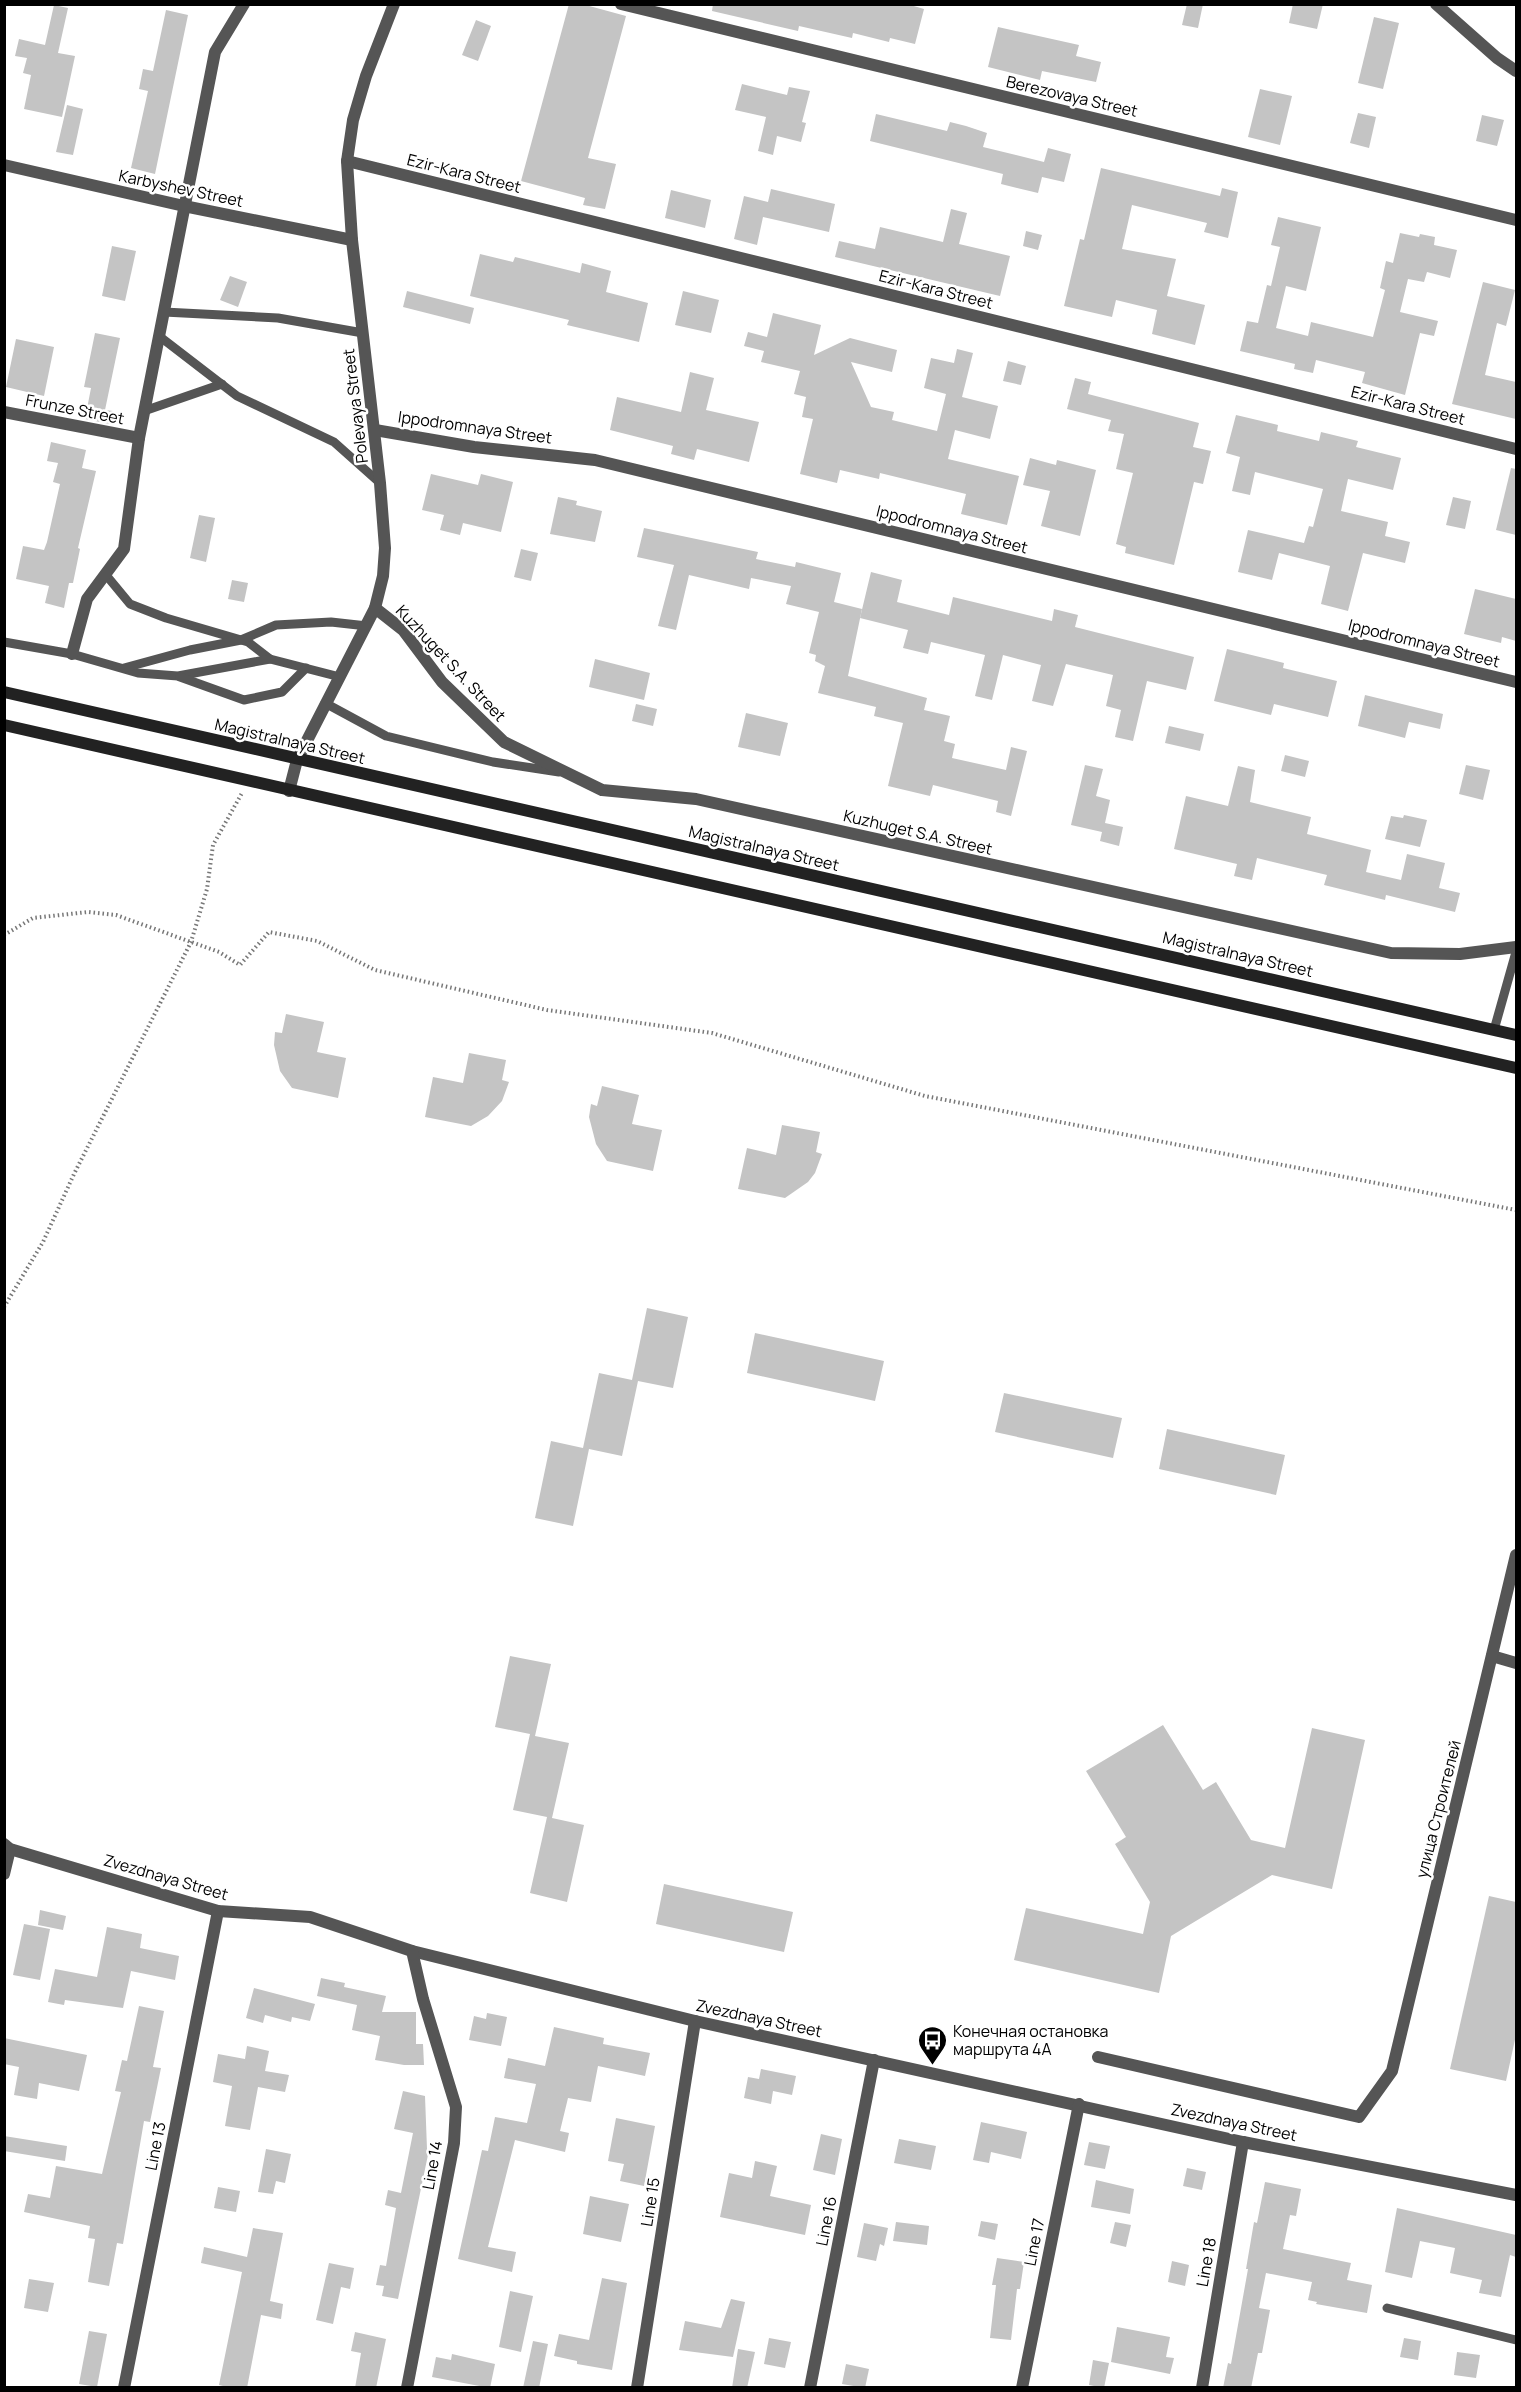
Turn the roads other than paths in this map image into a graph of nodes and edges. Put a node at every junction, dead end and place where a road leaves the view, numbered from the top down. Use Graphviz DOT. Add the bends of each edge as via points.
graph roads {
  1 [pos="244,4"];
  2 [pos="394,4"];
  3 [pos="621,4"];
  4 [pos="1436,4"];
  5 [pos="1516,71"];
  6 [pos="347,161"];
  7 [pos="4,165"];
  8 [pos="184,206"];
  9 [pos="1516,220"];
  10 [pos="352,240"];
  11 [pos="164,312"];
  12 [pos="363,333"];
  13 [pos="159,336"];
  14 [pos="222,384"];
  15 [pos="144,411"];
  16 [pos="4,412"];
  17 [pos="375,430"];
  18 [pos="139,438"];
  19 [pos="1516,449"];
  20 [pos="380,483"];
  21 [pos="106,575"];
  22 [pos="375,608"];
  23 [pos="367,626"];
  24 [pos="241,640"];
  25 [pos="4,642"];
  26 [pos="72,654"];
  27 [pos="270,659"];
  28 [pos="122,668"];
  29 [pos="306,668"];
  30 [pos="178,676"];
  31 [pos="340,677"];
  32 [pos="1516,682"];
  33 [pos="4,692"];
  34 [pos="325,703"];
  35 [pos="4,725"];
  36 [pos="297,760"];
  37 [pos="568,773"];
  38 [pos="289,791"];
  39 [pos="1516,946"];
  40 [pos="1516,951"];
  41 [pos="1494,1030"];
  42 [pos="1516,1035"];
  43 [pos="1516,1068"];
  44 [pos="1516,1555"];
  45 [pos="1492,1656"];
  46 [pos="1516,1663"];
  47 [pos="6,1847"];
  48 [pos="4,1874"];
  49 [pos="218,1911"];
  50 [pos="412,1951"];
  51 [pos="695,2021"];
  52 [pos="1098,2057"];
  53 [pos="874,2060"];
  54 [pos="1079,2104"];
  55 [pos="1243,2142"];
  56 [pos="1516,2195"];
  57 [pos="1388,2308"];
  58 [pos="1516,2340"];
  59 [pos="124,2388"];
  60 [pos="407,2388"];
  61 [pos="638,2388"];
  62 [pos="810,2388"];
  63 [pos="1022,2388"];
  64 [pos="1202,2388"];
  1 -- 8 [label="street" via="215,52"];
  2 -- 6 [label="street, Polevaya Street" via="366,76 353,120"];
  3 -- 9 [label="street, Berezovaya Street"];
  4 -- 5 [label="street"];
  6 -- 10 [label="street, Polevaya Street"];
  6 -- 19 [label="street, Ezir-Kara Street"];
  7 -- 8 [label="street, Karbyshev Street"];
  8 -- 10 [label="street, Karbyshev Street"];
  8 -- 11 [label="street"];
  10 -- 12 [label="street, Polevaya Street"];
  11 -- 12 [label="lane" via="278,318"];
  11 -- 13 [label="street"];
  12 -- 17 [label="street, Polevaya Street"];
  13 -- 14 [label="lane"];
  13 -- 15 [label="street"];
  14 -- 15 [label="lane"];
  14 -- 20 [label="lane" via="237,396 334,442"];
  15 -- 18 [label="street"];
  16 -- 18 [label="street, Frunze Street"];
  17 -- 20 [label="street, Polevaya Street"];
  17 -- 32 [label="street, Ippodromnaya Street" via="474,447 594,460"];
  18 -- 21 [label="street" via="124,549"];
  20 -- 22 [label="street, Polevaya Street" via="385,548"];
  21 -- 24 [label="lane" via="130,604"];
  21 -- 26 [label="street" via="87,599"];
  22 -- 23 [label="street, Polevaya Street"];
  22 -- 37 [label="street, Kuzhuget S.A. Street" via="403,630 442,682 504,742"];
  23 -- 24 [label="lane" via="331,622 276,625"];
  23 -- 31 [label="street, Polevaya Street"];
  24 -- 27 [label="lane"];
  24 -- 28 [label="lane"];
  25 -- 26 [label="lane"];
  26 -- 28 [label="lane"];
  27 -- 29 [label="lane"];
  27 -- 30 [label="lane"];
  28 -- 30 [label="lane"];
  29 -- 30 [label="lane" via="282,692 244,700"];
  29 -- 31 [label="lane"];
  31 -- 34 [label="street, Polevaya Street"];
  33 -- 36 [label="main road, Magistralnaya Street"];
  34 -- 36 [label="street, Polevaya Street"];
  34 -- 37 [label="lane" via="386,736 493,762"];
  35 -- 38 [label="main road"];
  36 -- 38 [label="street, Polevaya Street"];
  36 -- 41 [label="main road, Magistralnaya Street"];
  37 -- 39 [label="street, Kuzhuget S.A. Street" via="602,790 696,799 1391,953 1460,954"];
  38 -- 43 [label="main road"];
  40 -- 41 [label="lane"];
  41 -- 42 [label="main road, Magistralnaya Street"];
  44 -- 45 [label="street, улица Строителей"];
  45 -- 46 [label="street"];
  45 -- 52 [label="street, улица Строителей" via="1392,2071 1359,2117"];
  47 -- 48 [label="street"];
  47 -- 49 [label="street, Zvezdnaya Street"];
  49 -- 50 [label="street, Zvezdnaya Street" via="310,1917"];
  49 -- 59 [label="street, Line 13"];
  50 -- 51 [label="street, Zvezdnaya Street"];
  50 -- 60 [label="street, Line 14" via="456,2107 454,2143"];
  51 -- 53 [label="street, Zvezdnaya Street"];
  51 -- 61 [label="street, Line 15"];
  53 -- 54 [label="street, Zvezdnaya Street"];
  53 -- 62 [label="street, Line 16"];
  54 -- 55 [label="street, Zvezdnaya Street"];
  54 -- 63 [label="street, Line 17"];
  55 -- 56 [label="street, Zvezdnaya Street"];
  55 -- 64 [label="street, Line 18"];
  57 -- 58 [label="lane"];
}
